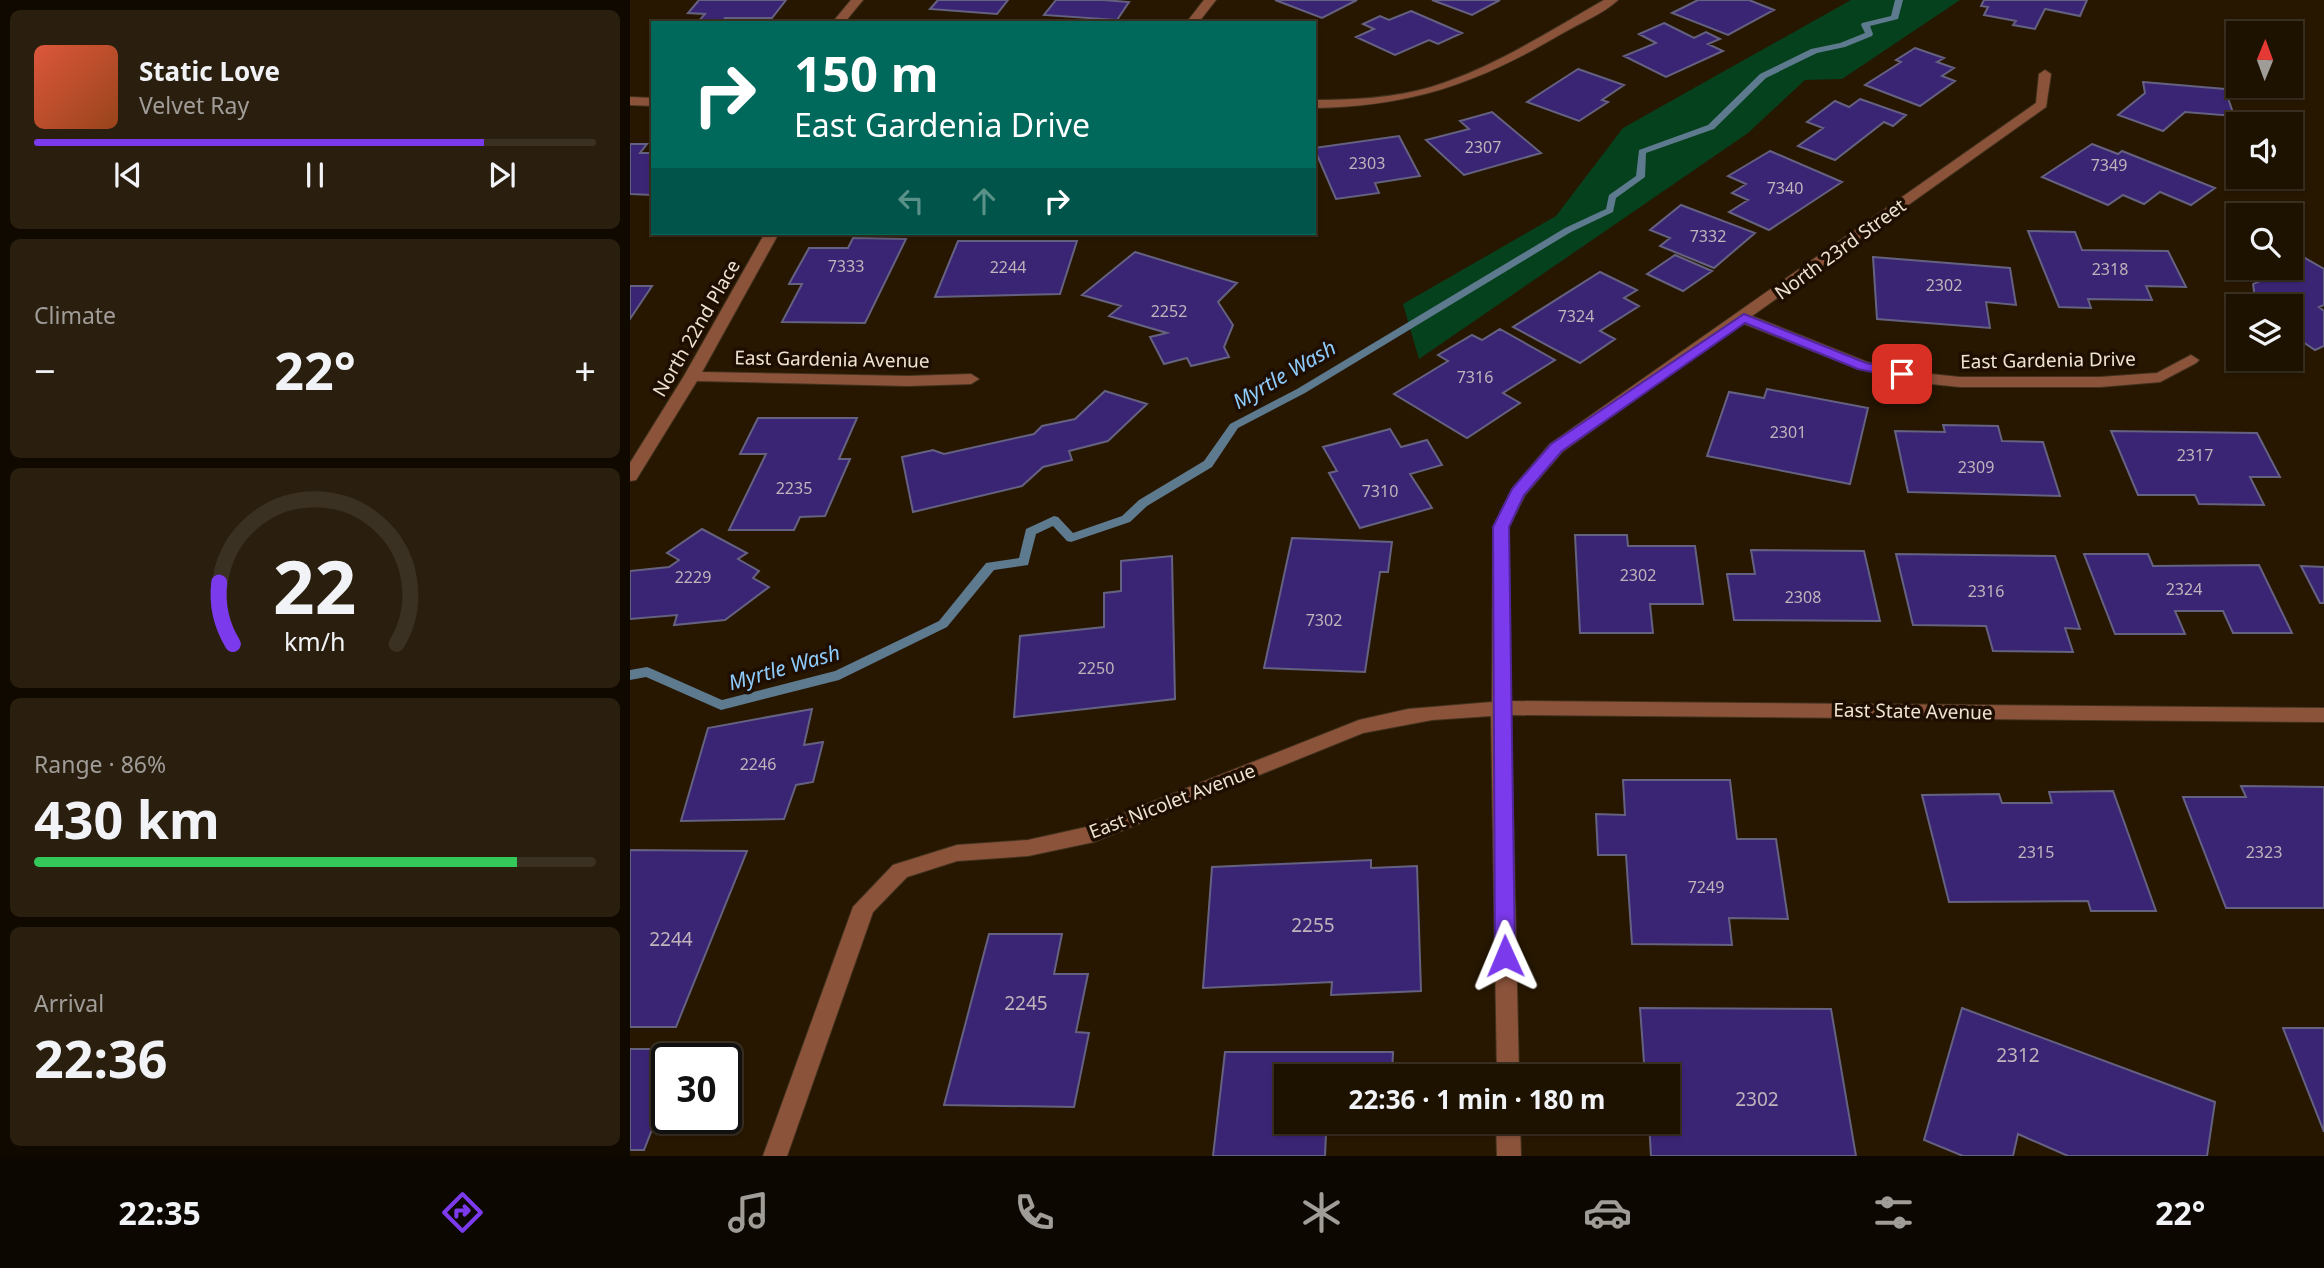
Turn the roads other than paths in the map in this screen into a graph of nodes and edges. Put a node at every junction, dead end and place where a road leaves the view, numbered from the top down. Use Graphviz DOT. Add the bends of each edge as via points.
graph roads {
  1 [pos="858,0"];
  2 [pos="1210,0"];
  3 [pos="1612,0"];
  4 [pos="840,21"];
  5 [pos="1194,21"];
  6 [pos="2045,74"];
  7 [pos="630,102"];
  8 [pos="651,102"];
  9 [pos="1316,104"];
  10 [pos="771,235"];
  11 [pos="1744,318"];
  12 [pos="2191,360"];
  13 [pos="692,376"];
  14 [pos="971,379"];
  15 [pos="630,476"];
  16 [pos="1502,708"];
  17 [pos="2324,715"];
  18 [pos="1508,1064"];
  19 [pos="1508,1134"];
  20 [pos="775,1156"];
  21 [pos="1509,1156"];
  1 -- 4 [label="street"];
  2 -- 5 [label="street"];
  3 -- 9 [label="street" via="1519,53 1434,89 1379,100"];
  6 -- 11 [label="street, North 23rd Street" via="2042,104"];
  7 -- 8 [label="street"];
  10 -- 13 [label="street, North 22nd Place"];
  11 -- 12 [label="street, East Gardenia Drive" via="1863,366 1934,380 2100,382 2160,377"];
  11 -- 16 [label="street, North 23rd Street" via="1556,448 1518,493 1501,527"];
  13 -- 14 [label="street, East Gardenia Avenue"];
  13 -- 15 [label="street, North 22nd Place"];
  16 -- 17 [label="street, East State Avenue"];
  16 -- 18 [label="street, North 23rd Street"];
  16 -- 20 [label="street, East Nicolet Avenue" via="1398,716 1359,727 1094,834 1028,848 957,853 900,871 864,907"];
  19 -- 21 [label="street"];
}
